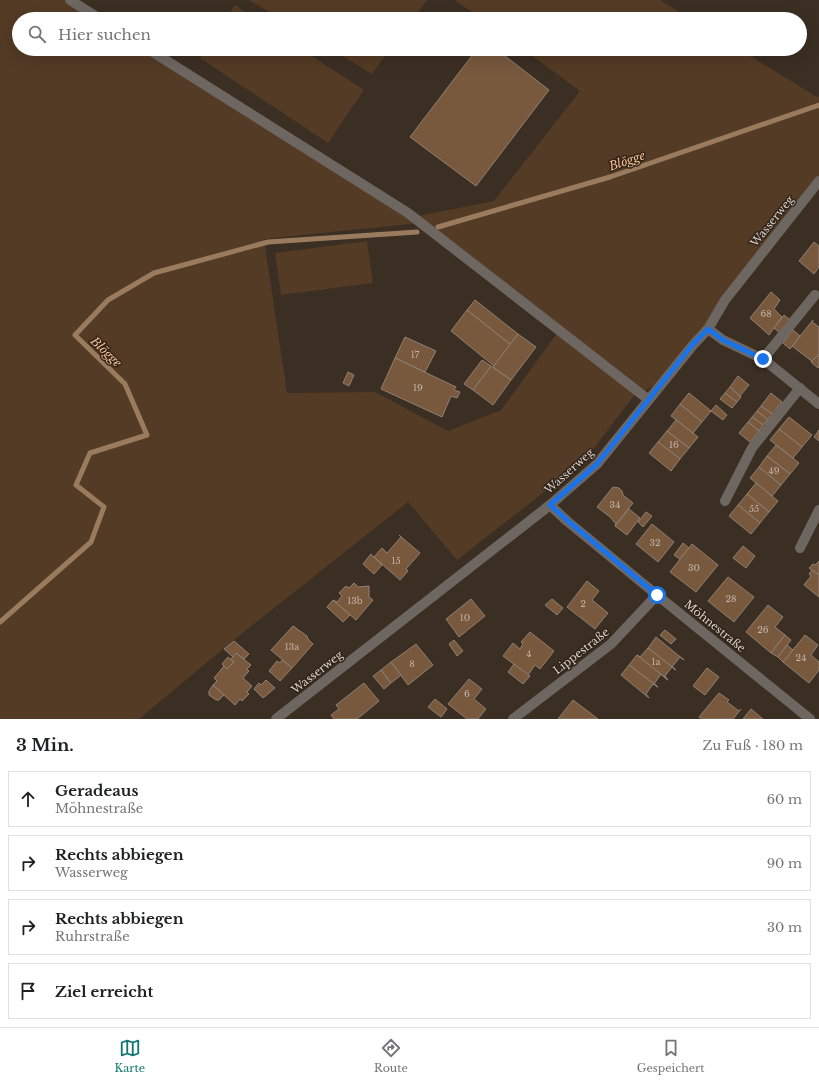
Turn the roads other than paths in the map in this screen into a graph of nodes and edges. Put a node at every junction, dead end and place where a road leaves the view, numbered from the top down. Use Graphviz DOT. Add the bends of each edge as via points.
graph roads {
  1 [pos="70,0"];
  2 [pos="89,12"];
  3 [pos="159,56"];
  4 [pos="819,181"];
  5 [pos="815,294"];
  6 [pos="708,329"];
  7 [pos="763,359"];
  8 [pos="800,388"];
  9 [pos="649,400"];
  10 [pos="819,404"];
  11 [pos="725,501"];
  12 [pos="550,505"];
  13 [pos="819,510"];
  14 [pos="800,548"];
  15 [pos="657,595"];
  16 [pos="277,719"];
  17 [pos="513,719"];
  18 [pos="810,719"];
  1 -- 2 [label="street"];
  3 -- 9 [label="street" via="408,213"];
  4 -- 6 [label="street, Wasserweg" via="725,300"];
  5 -- 7 [label="street"];
  6 -- 7 [label="street" via="723,340"];
  6 -- 9 [label="street, Wasserweg"];
  7 -- 8 [label="street"];
  8 -- 10 [label="street"];
  8 -- 11 [label="street" via="752,448"];
  9 -- 12 [label="street, Wasserweg" via="597,464"];
  12 -- 15 [label="street, Möhnestraße"];
  12 -- 16 [label="street, Wasserweg"];
  13 -- 14 [label="street"];
  15 -- 17 [label="street, Lippestraße" via="611,644"];
  15 -- 18 [label="street, Möhnestraße"];
}
